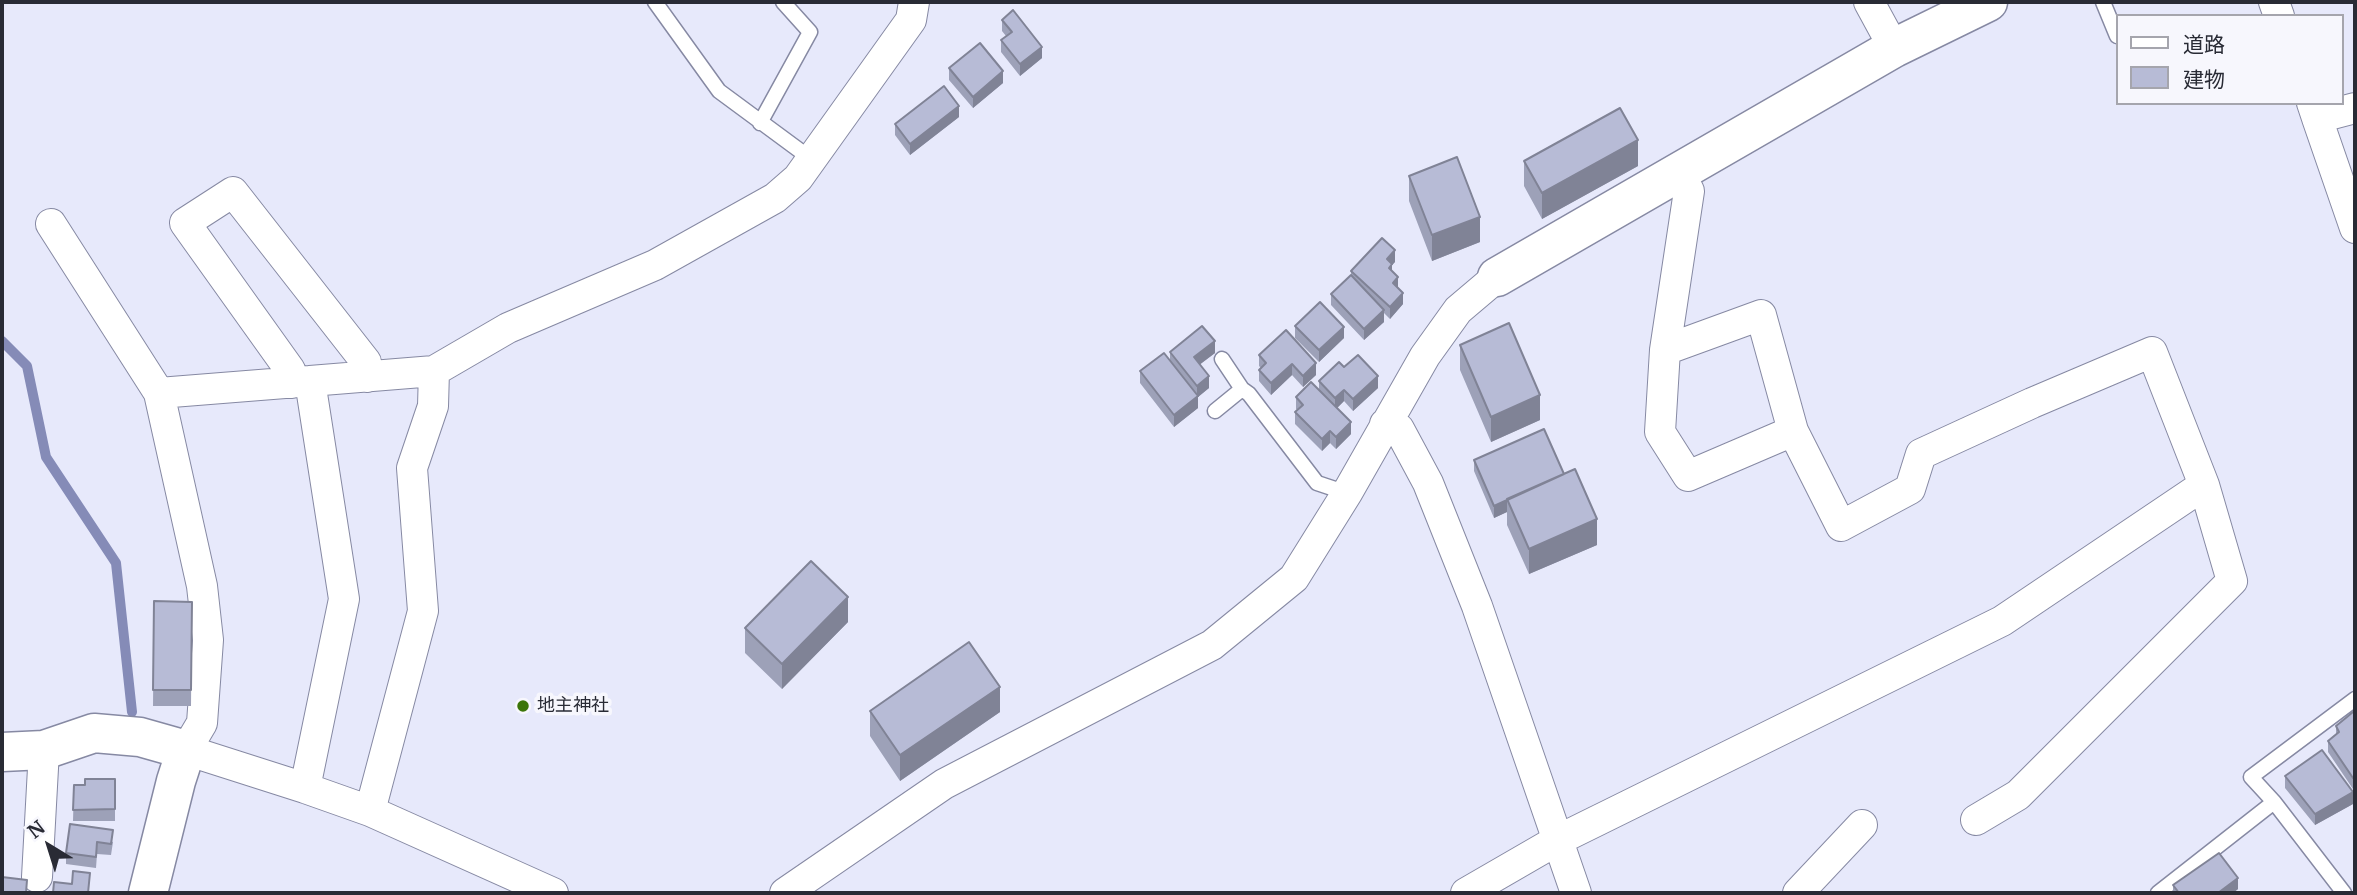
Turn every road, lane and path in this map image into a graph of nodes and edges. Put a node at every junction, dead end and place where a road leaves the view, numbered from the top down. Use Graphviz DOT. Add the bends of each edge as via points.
graph roads {
  1 [pos="655,2"];
  2 [pos="783,2"];
  3 [pos="914,2"];
  4 [pos="1869,2"];
  5 [pos="1988,2"];
  6 [pos="2103,2"];
  7 [pos="2116,34"];
  8 [pos="1894,48"];
  9 [pos="2355,108"];
  10 [pos="2315,110"];
  11 [pos="760,123"];
  12 [pos="813,157"];
  13 [pos="1679,172"];
  14 [pos="51,224"];
  15 [pos="2355,228"];
  16 [pos="1497,277"];
  17 [pos="1665,350"];
  18 [pos="1222,359"];
  19 [pos="434,371"];
  20 [pos="368,377"];
  21 [pos="301,382"];
  22 [pos="1242,389"];
  23 [pos="159,393"];
  24 [pos="1215,411"];
  25 [pos="1385,424"];
  26 [pos="1793,431"];
  27 [pos="2204,485"];
  28 [pos="1347,494"];
  29 [pos="2355,699"];
  30 [pos="44,750"];
  31 [pos="186,750"];
  32 [pos="2,752"];
  33 [pos="305,788"];
  34 [pos="2274,802"];
  35 [pos="370,811"];
  36 [pos="1976,820"];
  37 [pos="1862,825"];
  38 [pos="1556,841"];
  39 [pos="37,877"];
  40 [pos="508,884"];
  41 [pos="148,893"];
  42 [pos="553,893"];
  43 [pos="785,893"];
  44 [pos="1466,893"];
  45 [pos="1576,893"];
  46 [pos="1798,893"];
  47 [pos="2158,893"];
  48 [pos="2344,893"];
  1 -- 11 [label="lane" via="719,91"];
  2 -- 11 [label="lane" via="810,32"];
  3 -- 12 [label="street" via="911,20"];
  4 -- 8 [label="street"];
  5 -- 8 [label="street"];
  6 -- 7 [label="lane"];
  8 -- 13 [label="street"];
  9 -- 10 [label="street"];
  10 -- 15 [label="street"];
  11 -- 12 [label="lane"];
  12 -- 19 [label="street" via="799,178 775,198 655,265 508,328"];
  13 -- 16 [label="street"];
  13 -- 17 [label="street" via="1689,191"];
  14 -- 23 [label="street"];
  16 -- 25 [label="street" via="1458,310"];
  17 -- 26 [label="street" via="1761,315"];
  17 -- 26 [label="street" via="1660,432 1688,476"];
  18 -- 22 [label="lane"];
  19 -- 20 [label="street"];
  19 -- 35 [label="street" via="433,406 412,468 423,611"];
  20 -- 21 [label="street"];
  20 -- 21 [label="street" via="366,362 233,192 185,223"];
  21 -- 23 [label="street"];
  21 -- 33 [label="street" via="344,599"];
  22 -- 24 [label="lane"];
  22 -- 28 [label="lane" via="1317,483"];
  23 -- 31 [label="street" via="202,586 208,640 202,723"];
  25 -- 28 [label="street"];
  25 -- 38 [label="street" via="1399,429 1428,483 1477,606"];
  26 -- 27 [label="street" via="1841,526 1910,489 1921,454 2151,352"];
  27 -- 36 [label="street" via="2232,581 2018,795"];
  27 -- 38 [label="street" via="2002,621"];
  28 -- 43 [label="street" via="1294,578 1212,645 944,784"];
  29 -- 34 [label="lane" via="2251,777"];
  30 -- 31 [label="street" via="94,733 140,737"];
  30 -- 32 [label="street"];
  30 -- 39 [label="street"];
  31 -- 33 [label="street"];
  31 -- 41 [label="street"];
  33 -- 35 [label="street"];
  34 -- 47 [label="lane"];
  34 -- 48 [label="lane"];
  35 -- 40 [label="street"];
  37 -- 46 [label="street"];
  38 -- 44 [label="street"];
  38 -- 45 [label="street"];
  40 -- 42 [label="street"];
}
